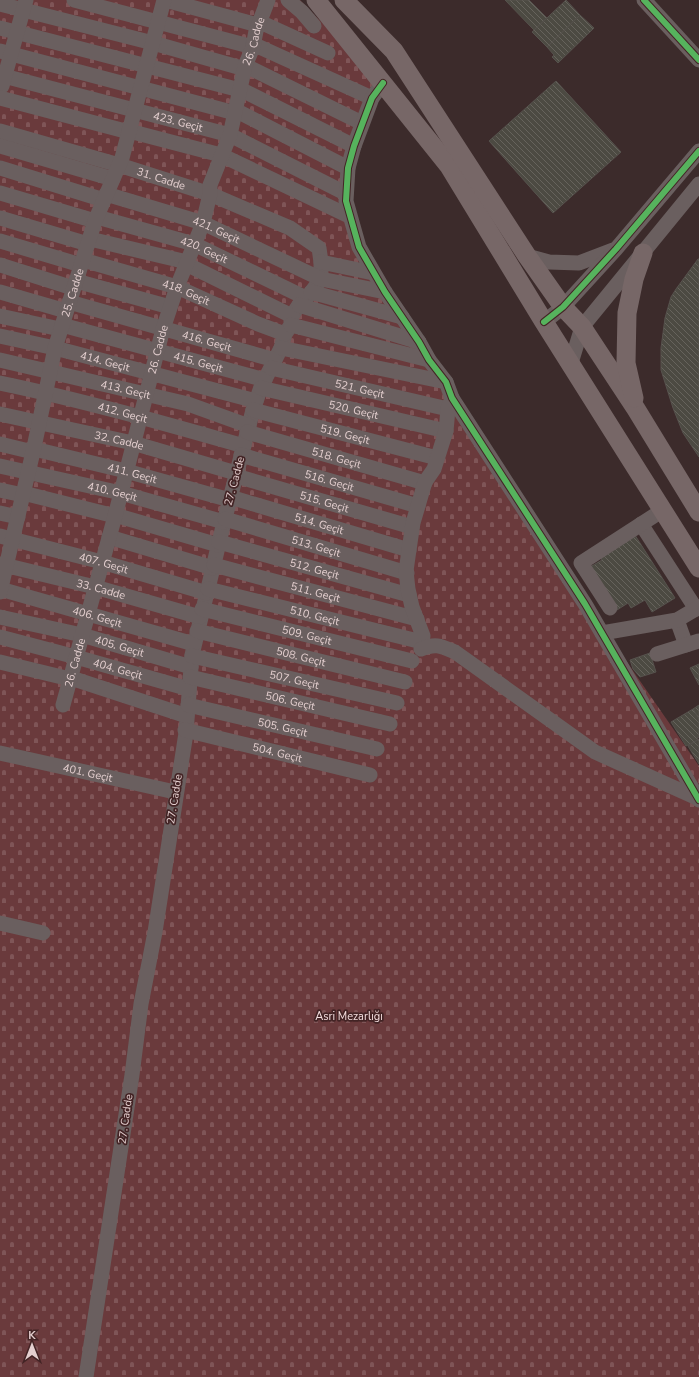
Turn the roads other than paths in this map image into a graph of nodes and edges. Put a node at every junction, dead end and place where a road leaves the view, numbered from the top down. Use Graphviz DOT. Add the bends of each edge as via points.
graph roads {
  1 [pos="74,0"];
  2 [pos="164,0"];
  3 [pos="288,0"];
  4 [pos="316,0"];
  5 [pos="344,0"];
  6 [pos="644,0"];
  7 [pos="264,1"];
  8 [pos="0,4"];
  9 [pos="25,5"];
  10 [pos="158,22"];
  11 [pos="259,24"];
  12 [pos="314,26"];
  13 [pos="0,28"];
  14 [pos="17,33"];
  15 [pos="153,43"];
  16 [pos="253,46"];
  17 [pos="6,52"];
  18 [pos="328,53"];
  19 [pos="699,60"];
  20 [pos="147,66"];
  21 [pos="245,67"];
  22 [pos="2,76"];
  23 [pos="141,89"];
  24 [pos="240,90"];
  25 [pos="378,90"];
  26 [pos="0,97"];
  27 [pos="135,110"];
  28 [pos="235,111"];
  29 [pos="362,124"];
  30 [pos="0,131"];
  31 [pos="129,131"];
  32 [pos="230,135"];
  33 [pos="0,146"];
  34 [pos="354,146"];
  35 [pos="699,151"];
  36 [pos="221,156"];
  37 [pos="0,168"];
  38 [pos="348,168"];
  39 [pos="116,172"];
  40 [pos="699,184"];
  41 [pos="0,193"];
  42 [pos="346,193"];
  43 [pos="210,194"];
  44 [pos="105,197"];
  45 [pos="349,216"];
  46 [pos="0,218"];
  47 [pos="96,219"];
  48 [pos="203,222"];
  49 [pos="0,241"];
  50 [pos="89,241"];
  51 [pos="194,244"];
  52 [pos="616,249"];
  53 [pos="643,253"];
  54 [pos="527,256"];
  55 [pos="82,262"];
  56 [pos="321,262"];
  57 [pos="186,263"];
  58 [pos="0,265"];
  59 [pos="373,273"];
  60 [pos="321,279"];
  61 [pos="177,287"];
  62 [pos="0,292"];
  63 [pos="384,292"];
  64 [pos="68,306"];
  65 [pos="562,306"];
  66 [pos="170,307"];
  67 [pos="0,316"];
  68 [pos="402,317"];
  69 [pos="544,322"];
  70 [pos="582,327"];
  71 [pos="163,329"];
  72 [pos="0,336"];
  73 [pos="419,342"];
  74 [pos="55,348"];
  75 [pos="280,348"];
  76 [pos="157,350"];
  77 [pos="0,360"];
  78 [pos="429,360"];
  79 [pos="571,363"];
  80 [pos="50,371"];
  81 [pos="151,372"];
  82 [pos="446,382"];
  83 [pos="0,383"];
  84 [pos="45,393"];
  85 [pos="146,394"];
  86 [pos="450,403"];
  87 [pos="636,409"];
  88 [pos="0,414"];
  89 [pos="140,416"];
  90 [pos="40,422"];
  91 [pos="446,431"];
  92 [pos="245,440"];
  93 [pos="133,443"];
  94 [pos="0,444"];
  95 [pos="34,450"];
  96 [pos="437,458"];
  97 [pos="0,466"];
  98 [pos="126,471"];
  99 [pos="28,472"];
  100 [pos="236,474"];
  101 [pos="425,483"];
  102 [pos="0,490"];
  103 [pos="121,493"];
  104 [pos="23,494"];
  105 [pos="230,498"];
  106 [pos="418,506"];
  107 [pos="663,510"];
  108 [pos="699,512"];
  109 [pos="0,513"];
  110 [pos="115,515"];
  111 [pos="18,517"];
  112 [pos="224,520"];
  113 [pos="641,524"];
  114 [pos="412,527"];
  115 [pos="109,537"];
  116 [pos="6,538"];
  117 [pos="219,543"];
  118 [pos="409,550"];
  119 [pos="102,562"];
  120 [pos="3,565"];
  121 [pos="213,566"];
  122 [pos="699,568"];
  123 [pos="407,573"];
  124 [pos="95,587"];
  125 [pos="0,590"];
  126 [pos="207,591"];
  127 [pos="409,595"];
  128 [pos="610,608"];
  129 [pos="697,608"];
  130 [pos="88,613"];
  131 [pos="0,617"];
  132 [pos="417,619"];
  133 [pos="677,620"];
  134 [pos="602,633"];
  135 [pos="82,635"];
  136 [pos="0,637"];
  137 [pos="692,643"];
  138 [pos="422,646"];
  139 [pos="195,649"];
  140 [pos="656,654"];
  141 [pos="76,657"];
  142 [pos="0,662"];
  143 [pos="412,662"];
  144 [pos="70,679"];
  145 [pos="405,682"];
  146 [pos="397,703"];
  147 [pos="63,705"];
  148 [pos="187,717"];
  149 [pos="390,724"];
  150 [pos="377,749"];
  151 [pos="0,753"];
  152 [pos="370,774"];
  153 [pos="175,792"];
  154 [pos="698,799"];
  155 [pos="0,923"];
  156 [pos="43,933"];
  157 [pos="86,1377"];
  1 -- 10 [label="street"];
  2 -- 10 [label="street, 25. Cadde"];
  2 -- 11 [label="street"];
  3 -- 12 [label="street"];
  4 -- 25 [label="main road"];
  5 -- 54 [label="main road" via="394,51"];
  6 -- 19 [label="street"];
  7 -- 11 [label="street, 26. Cadde"];
  8 -- 9 [label="street"];
  9 -- 14 [label="street"];
  9 -- 15 [label="street"];
  10 -- 15 [label="street, 25. Cadde"];
  10 -- 16 [label="street"];
  11 -- 16 [label="street, 26. Cadde"];
  11 -- 18 [label="street"];
  13 -- 14 [label="street"];
  14 -- 17 [label="street"];
  14 -- 20 [label="street"];
  15 -- 20 [label="street, 25. Cadde"];
  15 -- 21 [label="street"];
  16 -- 21 [label="street, 26. Cadde"];
  16 -- 25 [label="street"];
  17 -- 22 [label="street"];
  17 -- 23 [label="street"];
  20 -- 23 [label="street, 25. Cadde"];
  20 -- 24 [label="street"];
  21 -- 24 [label="street, 26. Cadde"];
  21 -- 29 [label="street"];
  22 -- 26 [label="street"];
  22 -- 27 [label="street, 423. Geçit"];
  23 -- 27 [label="street, 25. Cadde"];
  23 -- 28 [label="street"];
  24 -- 28 [label="street, 26. Cadde"];
  24 -- 34 [label="street"];
  25 -- 29 [label="street"];
  25 -- 69 [label="main road" via="449,166"];
  26 -- 31 [label="street"];
  27 -- 31 [label="street, 25. Cadde"];
  27 -- 32 [label="street, 423. Geçit"];
  28 -- 32 [label="street, 26. Cadde"];
  28 -- 38 [label="street"];
  29 -- 34 [label="street"];
  30 -- 39 [label="street, 31. Cadde"];
  31 -- 36 [label="street"];
  31 -- 39 [label="street, 25. Cadde"];
  32 -- 36 [label="street, 26. Cadde"];
  32 -- 42 [label="street, 423. Geçit"];
  33 -- 39 [label="street"];
  34 -- 38 [label="street"];
  35 -- 52 [label="street"];
  36 -- 43 [label="street, 26. Cadde" via="210,185"];
  36 -- 45 [label="street"];
  37 -- 44 [label="street, 421. Geçit"];
  38 -- 42 [label="street"];
  39 -- 43 [label="street, 31. Cadde"];
  39 -- 44 [label="street, 25. Cadde"];
  40 -- 53 [label="street"];
  41 -- 47 [label="street, 420. Geçit"];
  42 -- 45 [label="street"];
  43 -- 48 [label="street, 26. Cadde"];
  43 -- 56 [label="street, 31. Cadde" via="290,228 319,248"];
  44 -- 47 [label="street, 25. Cadde"];
  44 -- 48 [label="street, 421. Geçit"];
  45 -- 59 [label="street" via="359,248"];
  46 -- 50 [label="street"];
  47 -- 50 [label="street, 25. Cadde"];
  47 -- 51 [label="street, 420. Geçit"];
  48 -- 51 [label="street, 26. Cadde"];
  48 -- 60 [label="street, 421. Geçit"];
  49 -- 55 [label="street, 418. Geçit"];
  50 -- 55 [label="street, 25. Cadde"];
  50 -- 57 [label="street"];
  51 -- 57 [label="street, 26. Cadde"];
  51 -- 75 [label="street, 420. Geçit"];
  52 -- 54 [label="street" via="579,263 549,262"];
  52 -- 65 [label="street"];
  53 -- 70 [label="street"];
  53 -- 87 [label="main road" via="627,313 626,363"];
  54 -- 65 [label="main road"];
  55 -- 61 [label="street, 418. Geçit"];
  55 -- 64 [label="street, 25. Cadde"];
  56 -- 59 [label="street"];
  56 -- 60 [label="street"];
  57 -- 61 [label="street, 26. Cadde"];
  57 -- 75 [label="street"];
  58 -- 64 [label="street"];
  59 -- 63 [label="street"];
  60 -- 63 [label="street, 421. Geçit"];
  60 -- 75 [label="street, 27. Cadde"];
  61 -- 66 [label="street, 26. Cadde"];
  61 -- 75 [label="street, 418. Geçit" via="258,324"];
  62 -- 64 [label="street, 416. Geçit"];
  63 -- 68 [label="street"];
  64 -- 66 [label="street"];
  64 -- 67 [label="street, 415. Geçit"];
  64 -- 71 [label="street, 416. Geçit"];
  64 -- 74 [label="street, 25. Cadde"];
  64 -- 76 [label="street, 415. Geçit"];
  65 -- 69 [label="street"];
  65 -- 70 [label="main road"];
  66 -- 71 [label="street, 26. Cadde"];
  68 -- 73 [label="street"];
  68 -- 75 [label="street"];
  69 -- 79 [label="main road"];
  70 -- 79 [label="street"];
  70 -- 87 [label="main road"];
  71 -- 75 [label="street, 416. Geçit"];
  71 -- 76 [label="street, 26. Cadde"];
  72 -- 74 [label="street, 414. Geçit"];
  73 -- 75 [label="street"];
  73 -- 78 [label="street"];
  74 -- 80 [label="street, 25. Cadde"];
  74 -- 81 [label="street, 414. Geçit"];
  75 -- 76 [label="street, 415. Geçit"];
  75 -- 78 [label="street"];
  75 -- 81 [label="street, 414. Geçit"];
  75 -- 82 [label="street"];
  75 -- 86 [label="street, 521. Geçit"];
  75 -- 91 [label="street, 520. Geçit"];
  75 -- 92 [label="street, 27. Cadde"];
  75 -- 96 [label="street, 519. Geçit"];
  76 -- 81 [label="street, 26. Cadde"];
  77 -- 80 [label="street, 413. Geçit"];
  78 -- 82 [label="street"];
  79 -- 107 [label="main road"];
  80 -- 84 [label="street, 25. Cadde"];
  80 -- 85 [label="street, 413. Geçit"];
  81 -- 85 [label="street, 26. Cadde"];
  82 -- 86 [label="street"];
  83 -- 84 [label="street, 412. Geçit"];
  84 -- 89 [label="street, 412. Geçit"];
  84 -- 90 [label="street, 25. Cadde"];
  85 -- 89 [label="street, 26. Cadde"];
  85 -- 92 [label="street, 413. Geçit" via="188,404"];
  86 -- 91 [label="street"];
  86 -- 134 [label="street"];
  87 -- 108 [label="main road"];
  88 -- 90 [label="street, 32. Cadde"];
  89 -- 92 [label="street, 412. Geçit"];
  89 -- 93 [label="street, 26. Cadde"];
  90 -- 93 [label="street, 32. Cadde"];
  90 -- 95 [label="street, 25. Cadde"];
  91 -- 96 [label="street"];
  92 -- 100 [label="street, 27. Cadde"];
  92 -- 101 [label="street, 518. Geçit"];
  92 -- 106 [label="street, 516. Geçit"];
  93 -- 98 [label="street, 26. Cadde"];
  93 -- 100 [label="street, 32. Cadde"];
  94 -- 95 [label="street, 411. Geçit"];
  95 -- 98 [label="street, 411. Geçit"];
  95 -- 99 [label="street, 25. Cadde"];
  96 -- 101 [label="street"];
  97 -- 99 [label="street, 410. Geçit"];
  98 -- 103 [label="street, 26. Cadde"];
  98 -- 105 [label="street, 411. Geçit"];
  99 -- 103 [label="street, 410. Geçit"];
  99 -- 104 [label="street, 25. Cadde"];
  100 -- 105 [label="street, 27. Cadde"];
  100 -- 114 [label="street, 515. Geçit"];
  101 -- 106 [label="street"];
  102 -- 104 [label="street, 512. Geçit"];
  103 -- 110 [label="street, 26. Cadde"];
  103 -- 112 [label="street, 410. Geçit"];
  104 -- 110 [label="street, 512. Geçit"];
  104 -- 111 [label="street, 25. Cadde"];
  105 -- 112 [label="street, 27. Cadde"];
  105 -- 118 [label="street, 514. Geçit"];
  106 -- 114 [label="street"];
  107 -- 113 [label="street"];
  107 -- 122 [label="main road"];
  109 -- 111 [label="street"];
  110 -- 115 [label="street, 26. Cadde"];
  110 -- 117 [label="street, 512. Geçit"];
  111 -- 116 [label="street, 25. Cadde"];
  112 -- 117 [label="street, 27. Cadde"];
  112 -- 123 [label="street, 513. Geçit"];
  113 -- 128 [label="street" via="581,563"];
  113 -- 129 [label="street"];
  114 -- 118 [label="street"];
  115 -- 119 [label="street, 26. Cadde"];
  115 -- 121 [label="street, 511. Geçit"];
  116 -- 119 [label="street, 407. Geçit"];
  116 -- 120 [label="street, 25. Cadde"];
  117 -- 121 [label="street, 27. Cadde"];
  117 -- 127 [label="street, 512. Geçit"];
  118 -- 123 [label="street"];
  119 -- 124 [label="street, 26. Cadde"];
  119 -- 126 [label="street, 407. Geçit"];
  120 -- 124 [label="street, 33. Cadde"];
  120 -- 125 [label="street, 25. Cadde"];
  121 -- 126 [label="street, 27. Cadde"];
  121 -- 132 [label="street, 511. Geçit"];
  123 -- 127 [label="street"];
  124 -- 130 [label="street, 26. Cadde"];
  124 -- 139 [label="street, 33. Cadde"];
  125 -- 130 [label="street, 406. Geçit"];
  126 -- 138 [label="street, 510. Geçit"];
  126 -- 139 [label="street, 27. Cadde"];
  127 -- 132 [label="street"];
  129 -- 133 [label="street"];
  130 -- 135 [label="street, 26. Cadde"];
  130 -- 139 [label="street, 406. Geçit"];
  131 -- 135 [label="street, 405. Geçit"];
  132 -- 138 [label="street" via="423,636"];
  133 -- 134 [label="street"];
  133 -- 137 [label="street"];
  134 -- 154 [label="street"];
  135 -- 139 [label="street, 405. Geçit"];
  135 -- 141 [label="street, 26. Cadde"];
  136 -- 141 [label="street, 404. Geçit"];
  137 -- 140 [label="street"];
  138 -- 154 [label="street" via="438,645 455,652 595,752"];
  139 -- 141 [label="street, 404. Geçit"];
  139 -- 143 [label="street, 509. Geçit"];
  139 -- 145 [label="street, 508. Geçit"];
  139 -- 146 [label="street, 507. Geçit"];
  139 -- 148 [label="street, 27. Cadde"];
  139 -- 149 [label="street, 506. Geçit"];
  141 -- 144 [label="street, 26. Cadde"];
  142 -- 144 [label="street"];
  144 -- 147 [label="street, 26. Cadde"];
  144 -- 148 [label="street"];
  148 -- 150 [label="street, 505. Geçit"];
  148 -- 152 [label="street, 504. Geçit"];
  148 -- 153 [label="street, 27. Cadde"];
  151 -- 153 [label="street, 401. Geçit"];
  153 -- 157 [label="street, 27. Cadde"];
  155 -- 156 [label="street"];
}
